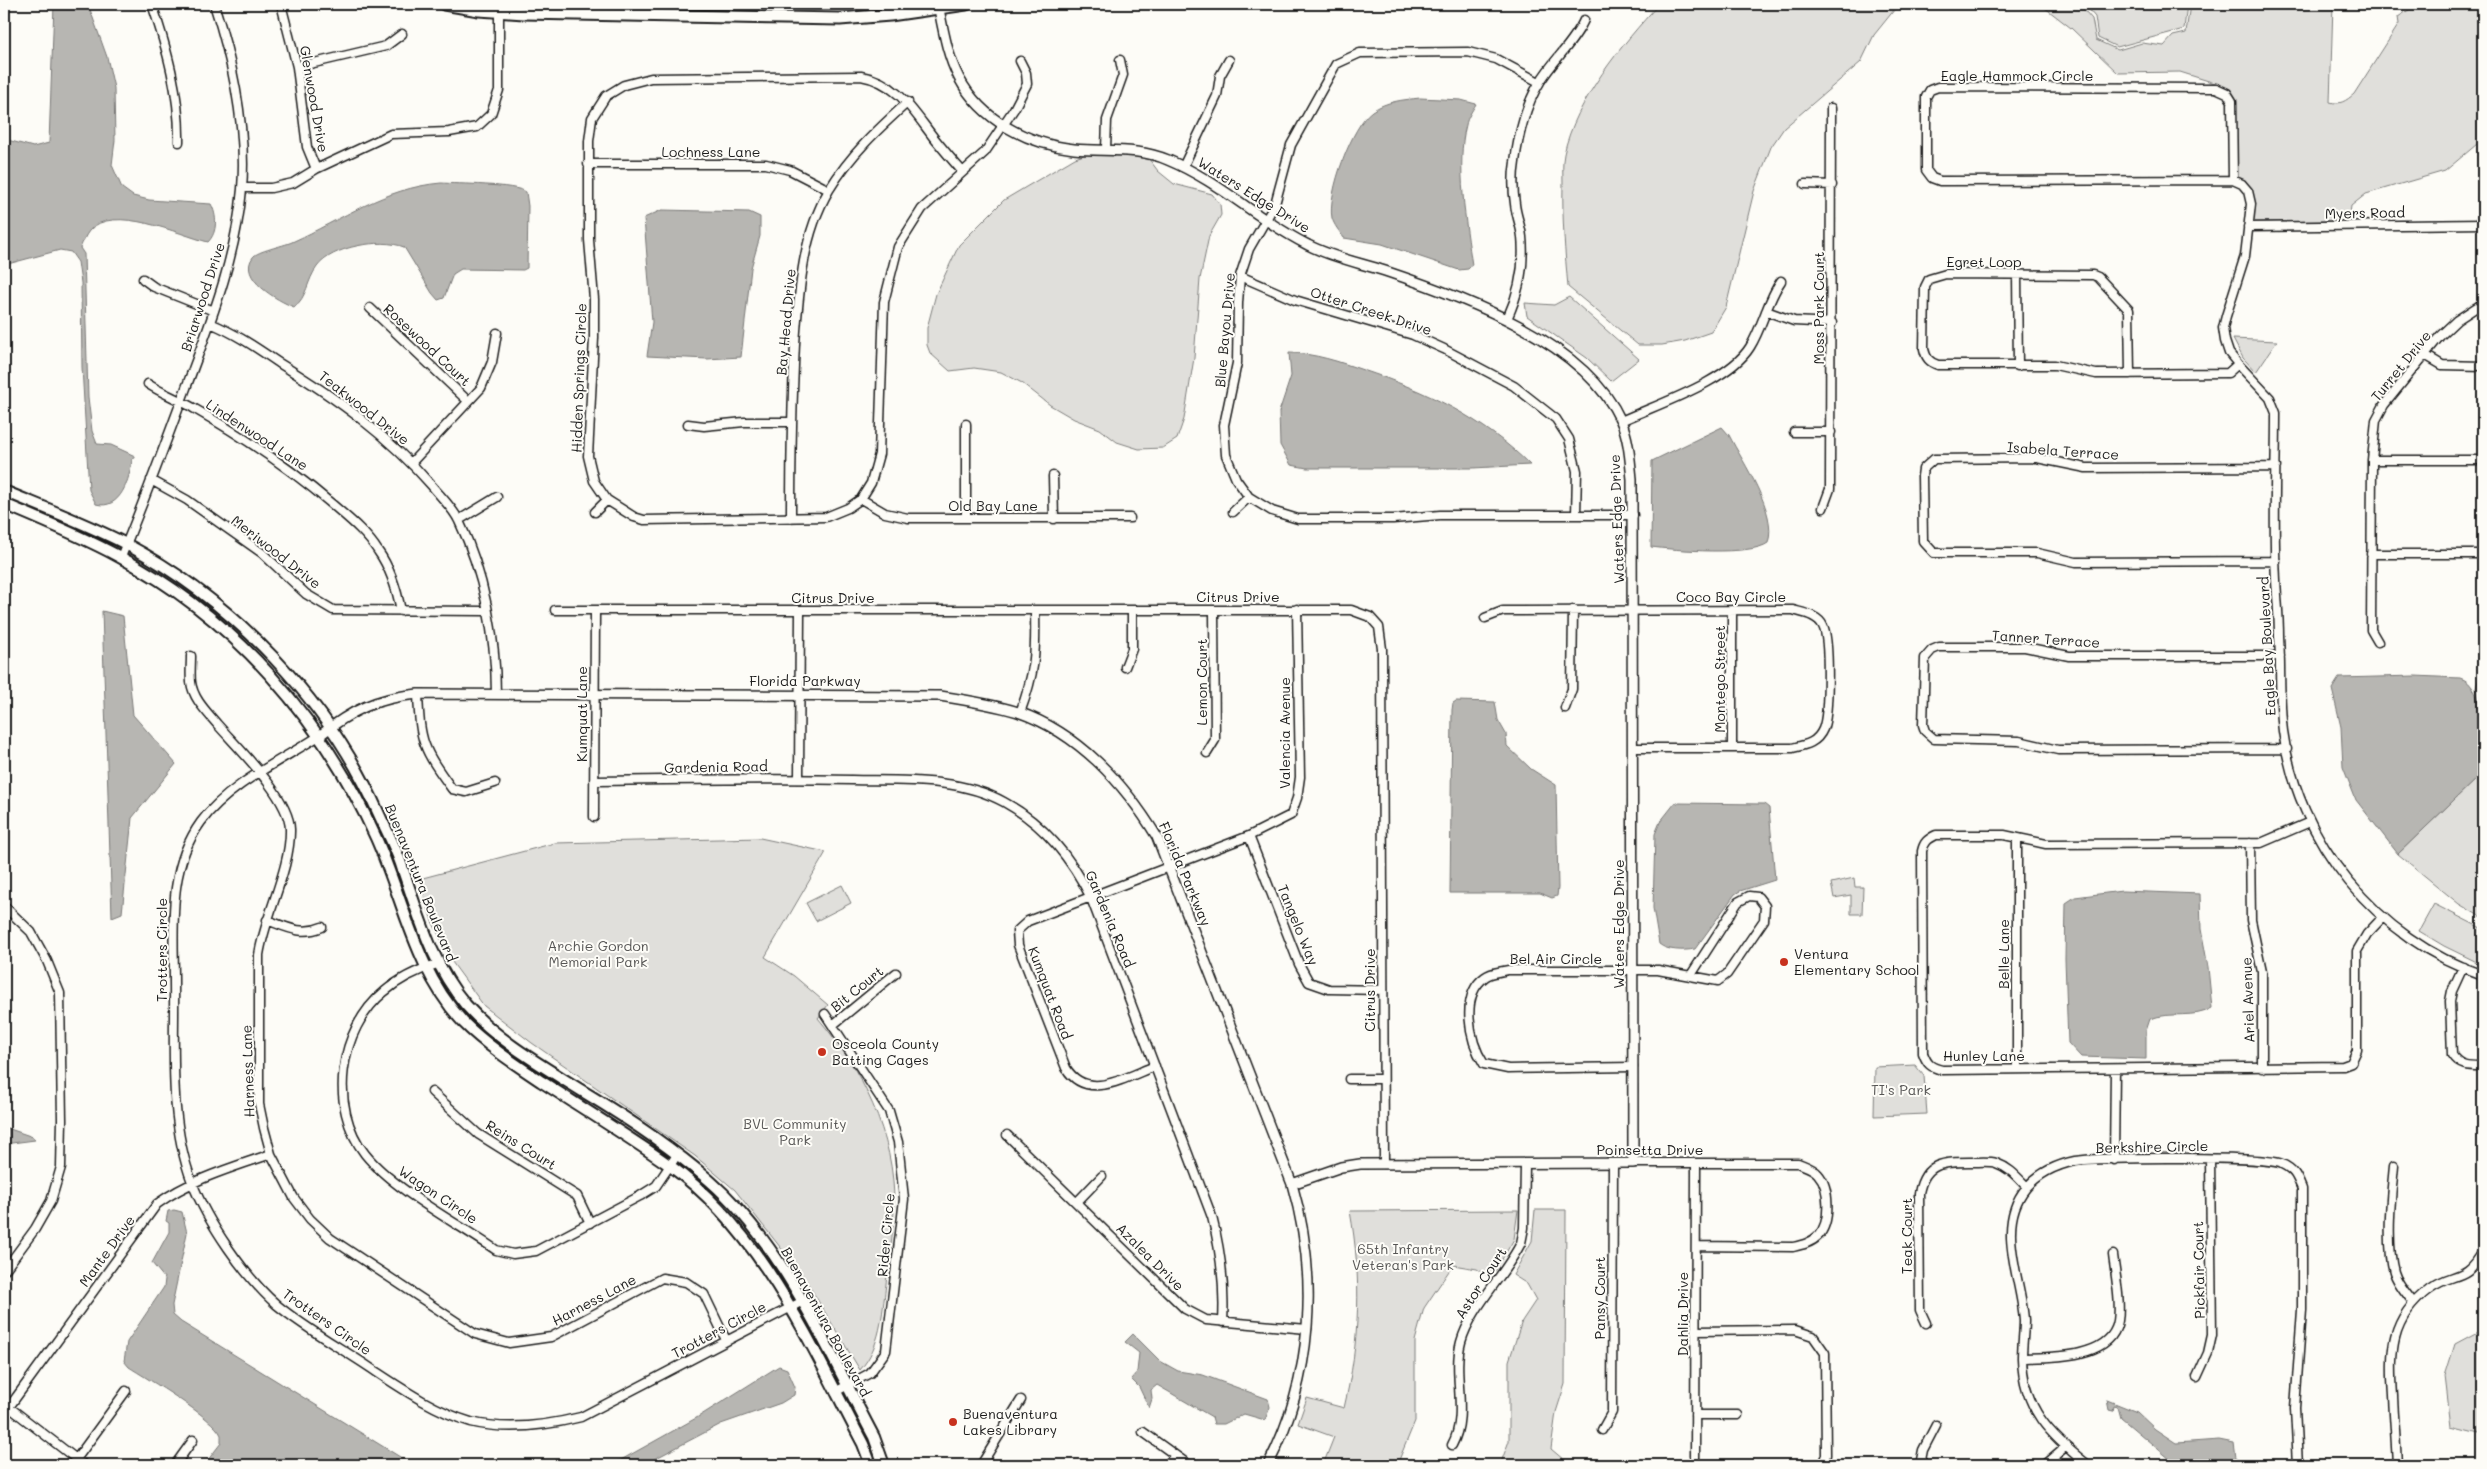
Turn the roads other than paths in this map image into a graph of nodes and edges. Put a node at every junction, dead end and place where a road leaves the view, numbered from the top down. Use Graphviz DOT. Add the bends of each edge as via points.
graph roads {
  1 [pos="152,4"];
  2 [pos="214,4"];
  3 [pos="281,4"];
  4 [pos="444,4"];
  5 [pos="966,4"];
  6 [pos="939,6"];
  7 [pos="499,8"];
  8 [pos="1584,20"];
  9 [pos="402,34"];
  10 [pos="1120,60"];
  11 [pos="1229,60"];
  12 [pos="1020,61"];
  13 [pos="297,67"];
  14 [pos="1539,82"];
  15 [pos="908,102"];
  16 [pos="1831,108"];
  17 [pos="1004,126"];
  18 [pos="179,142"];
  19 [pos="1106,149"];
  20 [pos="588,164"];
  21 [pos="1183,167"];
  22 [pos="316,169"];
  23 [pos="962,171"];
  24 [pos="2233,180"];
  25 [pos="1805,184"];
  26 [pos="1832,185"];
  27 [pos="242,188"];
  28 [pos="829,190"];
  29 [pos="1266,222"];
  30 [pos="2483,224"];
  31 [pos="2248,227"];
  32 [pos="2018,275"];
  33 [pos="1240,276"];
  34 [pos="144,279"];
  35 [pos="1781,281"];
  36 [pos="2483,303"];
  37 [pos="370,308"];
  38 [pos="214,311"];
  39 [pos="1766,311"];
  40 [pos="1507,319"];
  41 [pos="210,323"];
  42 [pos="1832,323"];
  43 [pos="497,333"];
  44 [pos="2426,355"];
  45 [pos="2238,364"];
  46 [pos="2018,366"];
  47 [pos="2483,366"];
  48 [pos="2130,374"];
  49 [pos="148,384"];
  50 [pos="181,401"];
  51 [pos="468,401"];
  52 [pos="792,422"];
  53 [pos="1621,422"];
  54 [pos="688,424"];
  55 [pos="966,424"];
  56 [pos="1794,432"];
  57 [pos="1831,432"];
  58 [pos="2372,460"];
  59 [pos="2483,460"];
  60 [pos="412,462"];
  61 [pos="2276,467"];
  62 [pos="1053,476"];
  63 [pos="151,480"];
  64 [pos="4,491"];
  65 [pos="497,497"];
  66 [pos="1249,497"];
  67 [pos="861,499"];
  68 [pos="607,500"];
  69 [pos="4,504"];
  70 [pos="1823,508"];
  71 [pos="595,512"];
  72 [pos="1233,512"];
  73 [pos="1576,515"];
  74 [pos="1633,515"];
  75 [pos="791,518"];
  76 [pos="966,518"];
  77 [pos="1130,518"];
  78 [pos="1054,519"];
  79 [pos="459,520"];
  80 [pos="126,544"];
  81 [pos="2371,554"];
  82 [pos="2483,554"];
  83 [pos="121,557"];
  84 [pos="2276,561"];
  85 [pos="1297,609"];
  86 [pos="555,610"];
  87 [pos="1132,610"];
  88 [pos="1214,610"];
  89 [pos="1572,610"];
  90 [pos="1633,610"];
  91 [pos="1732,610"];
  92 [pos="401,611"];
  93 [pos="486,611"];
  94 [pos="595,611"];
  95 [pos="800,611"];
  96 [pos="1035,611"];
  97 [pos="1485,618"];
  98 [pos="2378,642"];
  99 [pos="192,656"];
  100 [pos="2280,656"];
  101 [pos="1125,667"];
  102 [pos="418,694"];
  103 [pos="496,694"];
  104 [pos="595,694"];
  105 [pos="798,694"];
  106 [pos="1565,708"];
  107 [pos="1020,713"];
  108 [pos="330,728"];
  109 [pos="319,736"];
  110 [pos="1633,748"];
  111 [pos="1732,748"];
  112 [pos="2287,749"];
  113 [pos="1207,753"];
  114 [pos="261,773"];
  115 [pos="799,779"];
  116 [pos="595,781"];
  117 [pos="494,783"];
  118 [pos="594,816"];
  119 [pos="2310,822"];
  120 [pos="1249,836"];
  121 [pos="2016,838"];
  122 [pos="2250,843"];
  123 [pos="1169,867"];
  124 [pos="1090,898"];
  125 [pos="4,906"];
  126 [pos="2382,917"];
  127 [pos="267,920"];
  128 [pos="322,927"];
  129 [pos="437,964"];
  130 [pos="2463,967"];
  131 [pos="425,968"];
  132 [pos="1633,971"];
  133 [pos="896,973"];
  134 [pos="1691,975"];
  135 [pos="2483,975"];
  136 [pos="1383,990"];
  137 [pos="825,1014"];
  138 [pos="834,1024"];
  139 [pos="1155,1066"];
  140 [pos="2483,1066"];
  141 [pos="1633,1067"];
  142 [pos="2262,1068"];
  143 [pos="2017,1069"];
  144 [pos="2115,1069"];
  145 [pos="1349,1079"];
  146 [pos="1384,1079"];
  147 [pos="432,1092"];
  148 [pos="1007,1135"];
  149 [pos="271,1154"];
  150 [pos="677,1155"];
  151 [pos="2210,1159"];
  152 [pos="2114,1160"];
  153 [pos="1696,1163"];
  154 [pos="1384,1164"];
  155 [pos="1525,1164"];
  156 [pos="1613,1164"];
  157 [pos="1633,1164"];
  158 [pos="670,1166"];
  159 [pos="2394,1166"];
  160 [pos="1102,1176"];
  161 [pos="192,1182"];
  162 [pos="1292,1184"];
  163 [pos="2027,1188"];
  164 [pos="1077,1202"];
  165 [pos="590,1223"];
  166 [pos="1696,1246"];
  167 [pos="2483,1251"];
  168 [pos="2113,1255"];
  169 [pos="4,1271"];
  170 [pos="801,1302"];
  171 [pos="2413,1302"];
  172 [pos="790,1308"];
  173 [pos="1223,1322"];
  174 [pos="1926,1323"];
  175 [pos="1307,1328"];
  176 [pos="1695,1331"];
  177 [pos="726,1340"];
  178 [pos="2022,1358"];
  179 [pos="2196,1377"];
  180 [pos="846,1385"];
  181 [pos="126,1390"];
  182 [pos="835,1392"];
  183 [pos="1021,1400"];
  184 [pos="9,1406"];
  185 [pos="4,1414"];
  186 [pos="1695,1415"];
  187 [pos="1738,1415"];
  188 [pos="1936,1425"];
  189 [pos="1602,1430"];
  190 [pos="1143,1432"];
  191 [pos="193,1440"];
  192 [pos="1452,1445"];
  193 [pos="2065,1447"];
  194 [pos="1175,1456"];
  195 [pos="74,1462"];
  196 [pos="84,1465"];
  197 [pos="175,1465"];
  198 [pos="871,1465"];
  199 [pos="884,1465"];
  200 [pos="981,1465"];
  201 [pos="1167,1465"];
  202 [pos="1189,1465"];
  203 [pos="1268,1465"];
  204 [pos="1695,1465"];
  205 [pos="1822,1465"];
  206 [pos="1920,1465"];
  207 [pos="2044,1465"];
  208 [pos="2088,1465"];
  209 [pos="2298,1465"];
  210 [pos="2397,1465"];
  1 -- 18 [label="street" via="167,48 180,123"];
  2 -- 27 [label="street, Briarwood Drive" via="235,77 242,133"];
  3 -- 13 [label="street, Glenwood Drive"];
  4 -- 7 [label="main road"];
  5 -- 6 [label="main road"];
  6 -- 7 [label="main road" via="890,16 840,19"];
  6 -- 17 [label="street, Waters Edge Drive" via="949,53 960,79 981,107"];
  7 -- 22 [label="street" via="499,90 486,120 477,127 449,132 391,134"];
  8 -- 14 [label="street" via="1578,35"];
  9 -- 13 [label="street" via="386,46"];
  10 -- 19 [label="street" via="1123,75 1107,120"];
  11 -- 21 [label="street" via="1220,76 1217,96"];
  12 -- 17 [label="street" via="1027,84"];
  13 -- 22 [label="street, Glenwood Drive" via="307,147"];
  14 -- 29 [label="street, Blue Bayou Drive" via="1496,59 1468,52 1360,53 1336,64 1291,145 1275,204"];
  14 -- 40 [label="street" via="1523,122 1515,162 1514,202 1522,237 1522,270 1518,294"];
  15 -- 20 [label="street, Hidden Springs Circle" via="890,86 862,76 652,78 624,85 606,96 592,118"];
  15 -- 23 [label="street, Hidden Springs Circle"];
  15 -- 28 [label="street, Bay Head Drive" via="859,148"];
  16 -- 26 [label="street, Moss Park Court"];
  17 -- 19 [label="street, Waters Edge Drive" via="1042,144"];
  17 -- 23 [label="street" via="985,152"];
  19 -- 21 [label="street, Waters Edge Drive" via="1133,151 1167,159"];
  20 -- 28 [label="street, Lochness Lane" via="766,164 790,170"];
  20 -- 68 [label="street, Hidden Springs Circle" via="594,299 588,456 594,481"];
  21 -- 29 [label="street, Waters Edge Drive"];
  22 -- 27 [label="street" via="293,183 271,188"];
  23 -- 67 [label="street" via="922,209 898,247 884,302 879,454 871,483"];
  24 -- 24 [label="street, Eagle Hammock Circle" via="2232,101 2216,88 1938,87 1930,90 1926,97 1926,170 1932,178 1940,181"];
  24 -- 31 [label="street" via="2248,191"];
  25 -- 26 [label="street"];
  26 -- 42 [label="street, Moss Park Court"];
  27 -- 38 [label="street, Briarwood Drive" via="233,252"];
  28 -- 52 [label="street, Bay Head Drive" via="806,248 799,284"];
  29 -- 33 [label="street, Blue Bayou Drive" via="1249,249"];
  29 -- 40 [label="street, Waters Edge Drive" via="1310,247 1470,301"];
  30 -- 31 [label="street, Myers Road"];
  31 -- 45 [label="street, Eagle Bay Boulevard" via="2246,247 2224,328 2229,353"];
  32 -- 46 [label="street"];
  32 -- 46 [label="street, Egret Loop" via="1946,274 1929,279 1924,287 1924,349 1930,362 1938,365"];
  32 -- 48 [label="street, Egret Loop" via="2098,277 2129,310"];
  33 -- 66 [label="street, Blue Bayou Drive" via="1237,363 1224,435 1226,454 1236,479"];
  33 -- 73 [label="street, Otter Creek Drive" via="1296,300 1413,335 1514,386 1556,419 1569,439 1577,471"];
  34 -- 38 [label="street" via="154,287"];
  35 -- 39 [label="street" via="1771,295"];
  36 -- 44 [label="street, Turret Drive" via="2457,320"];
  37 -- 51 [label="street, Rosewood Court"];
  38 -- 41 [label="street, Briarwood Drive"];
  39 -- 42 [label="street" via="1794,321"];
  39 -- 53 [label="street" via="1750,347 1730,369"];
  40 -- 53 [label="street, Waters Edge Drive" via="1571,360 1600,387"];
  41 -- 50 [label="street, Briarwood Drive"];
  41 -- 60 [label="street, Teakwood Drive" via="232,333 332,395"];
  42 -- 57 [label="street, Moss Park Court"];
  43 -- 51 [label="street" via="492,362 481,388"];
  44 -- 47 [label="street" via="2442,365"];
  44 -- 58 [label="street, Turret Drive" via="2384,405 2376,420"];
  45 -- 48 [label="street, Egret Loop" via="2228,373"];
  45 -- 61 [label="street, Eagle Bay Boulevard" via="2270,398 2276,413"];
  46 -- 48 [label="street, Egret Loop" via="2055,365 2096,374"];
  49 -- 50 [label="street, Lindenwood Lane"];
  50 -- 63 [label="street, Briarwood Drive"];
  50 -- 92 [label="street, Lindenwood Lane" via="294,472 351,520 378,550 397,587"];
  51 -- 60 [label="street"];
  52 -- 54 [label="street"];
  52 -- 75 [label="street, Bay Head Drive"];
  53 -- 74 [label="street, Waters Edge Drive" via="1630,453"];
  55 -- 76 [label="street"];
  56 -- 57 [label="street"];
  57 -- 70 [label="street, Moss Park Court" via="1830,489"];
  58 -- 59 [label="street"];
  58 -- 81 [label="street, Turret Drive"];
  60 -- 79 [label="street, Teakwood Drive"];
  61 -- 84 [label="street, Eagle Bay Boulevard"];
  61 -- 84 [label="street, Isabela Terrace" via="2086,468 2037,458 1934,459 1923,469 1922,476 1923,541 1934,553 2038,553 2076,562"];
  62 -- 78 [label="street"];
  63 -- 80 [label="street, Briarwood Drive"];
  63 -- 92 [label="street, Meriwood Drive" via="187,500 262,553 306,594 333,610"];
  64 -- 80 [label="main road, Buenaventura Boulevard"];
  65 -- 79 [label="street"];
  66 -- 72 [label="street"];
  66 -- 73 [label="street, Blue Bayou Drive" via="1272,511 1312,520 1440,515"];
  67 -- 75 [label="street, Hidden Springs Circle" via="826,517"];
  67 -- 76 [label="street, Old Bay Lane" via="884,513 908,518"];
  68 -- 71 [label="street"];
  68 -- 75 [label="street, Hidden Springs Circle" via="644,520"];
  69 -- 83 [label="main road, Buenaventura Boulevard"];
  73 -- 74 [label="street, Blue Bayou Drive"];
  74 -- 90 [label="street, Waters Edge Drive"];
  76 -- 78 [label="street, Old Bay Lane"];
  77 -- 78 [label="street, Old Bay Lane"];
  79 -- 93 [label="street, Teakwood Drive" via="480,572"];
  80 -- 83 [label="street, Briarwood Drive"];
  80 -- 108 [label="main road, Buenaventura Boulevard" via="181,579 238,624 266,651"];
  81 -- 82 [label="street"];
  81 -- 98 [label="street, Turret Drive" via="2371,630"];
  83 -- 109 [label="main road, Buenaventura Boulevard" via="174,590 234,638 289,695"];
  84 -- 100 [label="street, Eagle Bay Boulevard"];
  85 -- 88 [label="street, Citrus Drive"];
  85 -- 120 [label="street, Valencia Avenue" via="1300,777 1297,798 1291,815"];
  85 -- 136 [label="street, Citrus Drive" via="1351,610 1370,617 1379,628 1382,649"];
  86 -- 94 [label="street, Citrus Drive"];
  87 -- 88 [label="street, Citrus Drive"];
  87 -- 96 [label="street, Citrus Drive"];
  87 -- 101 [label="street" via="1132,649"];
  88 -- 113 [label="street, Lemon Court" via="1215,740"];
  89 -- 90 [label="street, Coco Bay Circle"];
  89 -- 97 [label="street, Coco Bay Circle" via="1503,611"];
  89 -- 106 [label="street" via="1572,689"];
  90 -- 91 [label="street, Coco Bay Circle"];
  90 -- 110 [label="street, Waters Edge Drive"];
  91 -- 111 [label="street, Montego Street"];
  91 -- 111 [label="street, Coco Bay Circle" via="1793,610 1810,615 1822,624 1826,640 1827,714 1823,730 1812,743 1792,748"];
  92 -- 93 [label="street, Meriwood Drive"];
  93 -- 103 [label="street, Teakwood Drive" via="496,666"];
  94 -- 95 [label="street, Citrus Drive"];
  94 -- 104 [label="street, Kumquat Lane"];
  95 -- 96 [label="street, Citrus Drive"];
  95 -- 105 [label="street"];
  96 -- 107 [label="street" via="1033,678"];
  99 -- 114 [label="street, Harness Lane" via="191,683 200,704"];
  100 -- 112 [label="street, Eagle Bay Boulevard" via="2283,731"];
  100 -- 112 [label="street, Tanner Terrace" via="2069,656 2025,647 1939,647 1925,658 1923,726 1934,739 2019,741 2058,750"];
  102 -- 103 [label="street, Florida Parkway"];
  102 -- 108 [label="street, Florida Parkway" via="377,700"];
  102 -- 117 [label="street" via="419,732 426,752 452,789 466,792"];
  103 -- 104 [label="street, Florida Parkway"];
  104 -- 105 [label="street, Florida Parkway"];
  104 -- 116 [label="street, Kumquat Lane"];
  105 -- 107 [label="street, Florida Parkway" via="940,696"];
  105 -- 115 [label="street"];
  107 -- 123 [label="street, Florida Parkway" via="1057,731 1094,758 1118,782 1157,837"];
  108 -- 109 [label="street, Florida Parkway"];
  108 -- 129 [label="main road, Buenaventura Boulevard" via="373,801 401,862"];
  109 -- 114 [label="street, Trotters Circle"];
  109 -- 131 [label="main road, Buenaventura Boulevard" via="362,806 387,863"];
  110 -- 111 [label="street, Coco Bay Circle"];
  110 -- 132 [label="street, Waters Edge Drive"];
  112 -- 119 [label="street, Eagle Bay Boulevard" via="2297,791"];
  114 -- 127 [label="street, Harness Lane" via="286,813 290,828 289,847"];
  114 -- 161 [label="street, Trotters Circle" via="227,795 202,821 183,853 174,889 174,1091 178,1134"];
  115 -- 116 [label="street, Gardenia Road"];
  115 -- 124 [label="street, Gardenia Road" via="932,782 976,791 1003,801 1037,823 1056,842 1080,875"];
  116 -- 118 [label="street, Kumquat Lane"];
  119 -- 122 [label="street, Hunley Lane" via="2261,843"];
  119 -- 126 [label="street, Eagle Bay Boulevard" via="2336,865"];
  120 -- 123 [label="street, Valencia Avenue"];
  120 -- 136 [label="street, Tangelo Way" via="1309,982 1329,989"];
  121 -- 122 [label="street, Hunley Lane" via="2046,844"];
  121 -- 143 [label="street, Belle Lane"];
  121 -- 143 [label="street, Hunley Lane" via="2004,835 1936,835 1924,844 1922,851 1923,1053 1932,1068 1942,1070"];
  122 -- 142 [label="street, Ariel Avenue" via="2251,920 2262,972"];
  123 -- 124 [label="street, Kumquat Road"];
  123 -- 162 [label="street, Florida Parkway"];
  124 -- 139 [label="street, Gardenia Road"];
  124 -- 139 [label="street, Kumquat Road" via="1028,921 1017,931 1018,945 1073,1080 1088,1086 1106,1085"];
  125 -- 169 [label="street" via="31,932 60,992 62,1102 61,1167 51,1201"];
  126 -- 130 [label="street, Eagle Bay Boulevard" via="2421,945"];
  126 -- 142 [label="street, Hunley Lane" via="2357,951 2357,1050 2351,1062 2335,1067"];
  127 -- 128 [label="street" via="302,932"];
  127 -- 149 [label="street, Harness Lane" via="260,945 258,973 259,1104"];
  129 -- 131 [label="street, Wagon Circle"];
  129 -- 150 [label="main road, Buenaventura Boulevard" via="468,1007 495,1033"];
  130 -- 135 [label="street, Eagle Bay Boulevard"];
  130 -- 140 [label="street" via="2450,1001 2452,1055 2457,1062 2467,1066"];
  131 -- 158 [label="main road, Buenaventura Boulevard" via="444,998 484,1041"];
  131 -- 165 [label="street, Wagon Circle" via="402,978 383,992 365,1012 350,1041 342,1084 344,1110 364,1153 392,1181 496,1250 513,1254 536,1251"];
  132 -- 134 [label="street" via="1658,970"];
  132 -- 141 [label="street, Waters Edge Drive"];
  132 -- 141 [label="street, Bel Air Circle" via="1508,970 1488,975 1477,984 1471,997 1470,1031 1474,1049 1484,1064 1508,1068"];
  133 -- 138 [label="street, Bit Court"];
  134 -- 134 [label="street" via="1718,981 1727,974 1764,920 1765,906 1758,897 1749,896 1738,902"];
  136 -- 146 [label="street, Citrus Drive"];
  137 -- 138 [label="street, Rider Circle"];
  138 -- 180 [label="street, Rider Circle" via="889,1111 898,1142 904,1199 886,1351 870,1372"];
  139 -- 173 [label="street, Gardenia Road" via="1212,1217 1220,1249"];
  141 -- 157 [label="street, Waters Edge Drive"];
  142 -- 144 [label="street, Hunley Lane"];
  143 -- 144 [label="street, Hunley Lane"];
  144 -- 152 [label="street"];
  145 -- 146 [label="street"];
  146 -- 154 [label="street, Citrus Drive"];
  147 -- 165 [label="street, Reins Court" via="478,1134 577,1196"];
  148 -- 164 [label="street, Azalea Drive"];
  149 -- 161 [label="street, Mante Drive"];
  149 -- 177 [label="street, Harness Lane" via="294,1198 330,1238 475,1334 509,1343 551,1337 662,1278 686,1282 704,1294"];
  150 -- 158 [label="street, Wagon Circle"];
  150 -- 170 [label="main road, Buenaventura Boulevard" via="710,1181 754,1227"];
  151 -- 152 [label="street, Berkshire Circle"];
  151 -- 179 [label="street, Pickfair Court" via="2212,1335 2208,1353"];
  151 -- 209 [label="street, Berkshire Circle" via="2281,1163 2296,1172 2302,1189 2302,1310 2295,1408"];
  152 -- 163 [label="street, Berkshire Circle" via="2076,1161 2049,1168"];
  153 -- 157 [label="street, Poinsetta Drive"];
  153 -- 166 [label="street, Dahlia Drive"];
  153 -- 166 [label="street, Poinsetta Drive" via="1798,1163 1819,1175 1826,1190 1823,1228 1805,1245"];
  154 -- 155 [label="street, Poinsetta Drive"];
  154 -- 162 [label="street, Poinsetta Drive" via="1341,1167"];
  155 -- 156 [label="street, Poinsetta Drive"];
  155 -- 192 [label="street, Astor Court" via="1521,1243 1470,1321 1461,1344 1460,1427"];
  156 -- 157 [label="street, Poinsetta Drive"];
  156 -- 189 [label="street, Pansy Court" via="1612,1412"];
  158 -- 165 [label="street, Wagon Circle" via="656,1186"];
  158 -- 172 [label="main road, Buenaventura Boulevard" via="721,1210 769,1272"];
  159 -- 171 [label="street" via="2391,1194 2393,1265 2401,1286"];
  160 -- 164 [label="street"];
  161 -- 177 [label="street, Trotters Circle" via="233,1257 277,1305 422,1401 471,1422 525,1427 580,1417"];
  161 -- 184 [label="street, Mante Drive" via="157,1204"];
  162 -- 175 [label="street, Florida Parkway" via="1308,1264"];
  163 -- 174 [label="street, Teak Court" via="2010,1170 1994,1162 1942,1164 1932,1167 1922,1178 1919,1193 1920,1310"];
  163 -- 178 [label="street, Berkshire Circle" via="2018,1201 2010,1240 2024,1320"];
  164 -- 173 [label="street, Azalea Drive" via="1185,1309 1206,1320"];
  166 -- 176 [label="street, Dahlia Drive"];
  167 -- 171 [label="street" via="2475,1267 2438,1283"];
  168 -- 178 [label="street" via="2118,1315 2116,1329 2104,1343 2085,1352"];
  170 -- 172 [label="street, Trotters Circle"];
  170 -- 180 [label="main road, Buenaventura Boulevard"];
  171 -- 210 [label="street" via="2393,1340 2391,1358"];
  172 -- 177 [label="street, Trotters Circle"];
  172 -- 182 [label="main road, Buenaventura Boulevard"];
  173 -- 175 [label="street, Azalea Drive"];
  175 -- 203 [label="street, Florida Parkway" via="1305,1353 1293,1404"];
  176 -- 186 [label="street, Dahlia Drive"];
  176 -- 205 [label="street" via="1795,1330 1813,1336 1825,1353 1826,1455"];
  178 -- 193 [label="street, Berkshire Circle" via="2030,1403 2044,1426"];
  180 -- 182 [label="street, Rider Circle"];
  180 -- 199 [label="main road, Buenaventura Boulevard" via="874,1437"];
  181 -- 195 [label="street"];
  182 -- 198 [label="main road, Buenaventura Boulevard"];
  183 -- 200 [label="street"];
  184 -- 185 [label="street, Mante Drive"];
  184 -- 195 [label="street"];
  186 -- 187 [label="street"];
  186 -- 204 [label="street, Dahlia Drive"];
  188 -- 206 [label="street" via="1923,1450"];
  190 -- 194 [label="street"];
  191 -- 197 [label="street"];
  193 -- 207 [label="street"];
  193 -- 208 [label="street, Berkshire Circle"];
  194 -- 201 [label="street"];
  194 -- 202 [label="street"];
  195 -- 196 [label="street"];
}
